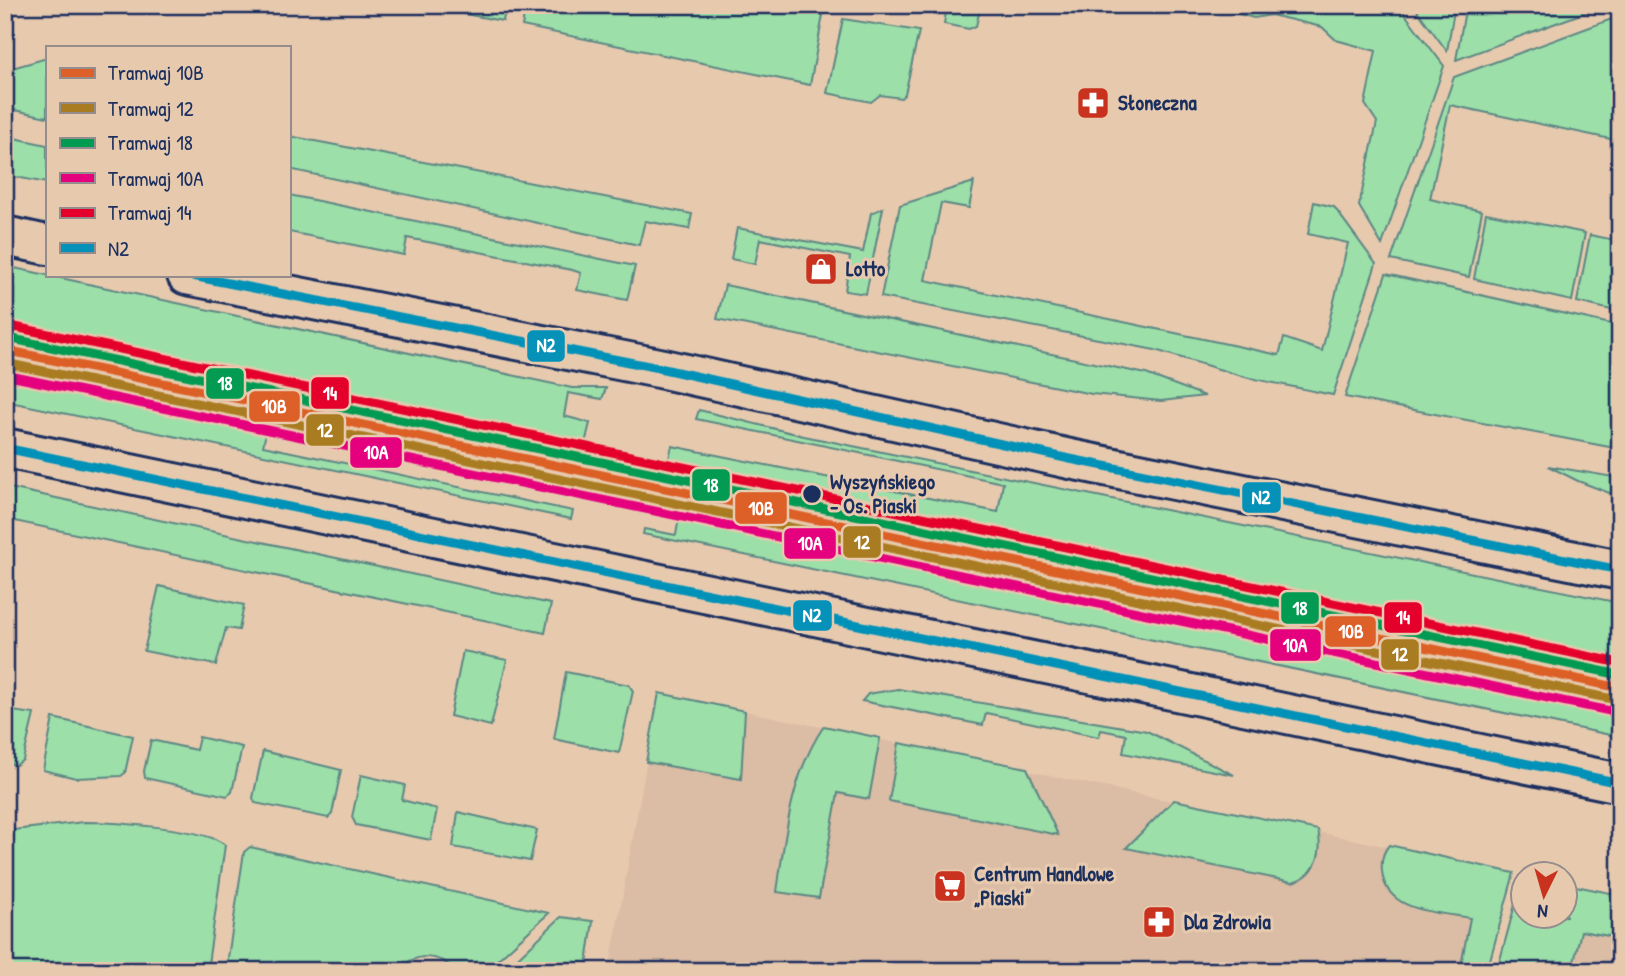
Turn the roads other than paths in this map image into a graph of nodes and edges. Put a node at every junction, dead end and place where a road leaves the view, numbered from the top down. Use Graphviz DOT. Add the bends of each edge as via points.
graph roads {
  1 [pos="5,236"];
  2 [pos="46,245"];
  3 [pos="192,276"];
  4 [pos="5,448"];
  5 [pos="1620,570"];
  6 [pos="1620,783"];
  1 -- 2 [label="street"];
  3 -- 5 [label="street" via="659,368 1070,459"];
  4 -- 6 [label="street"];
}
